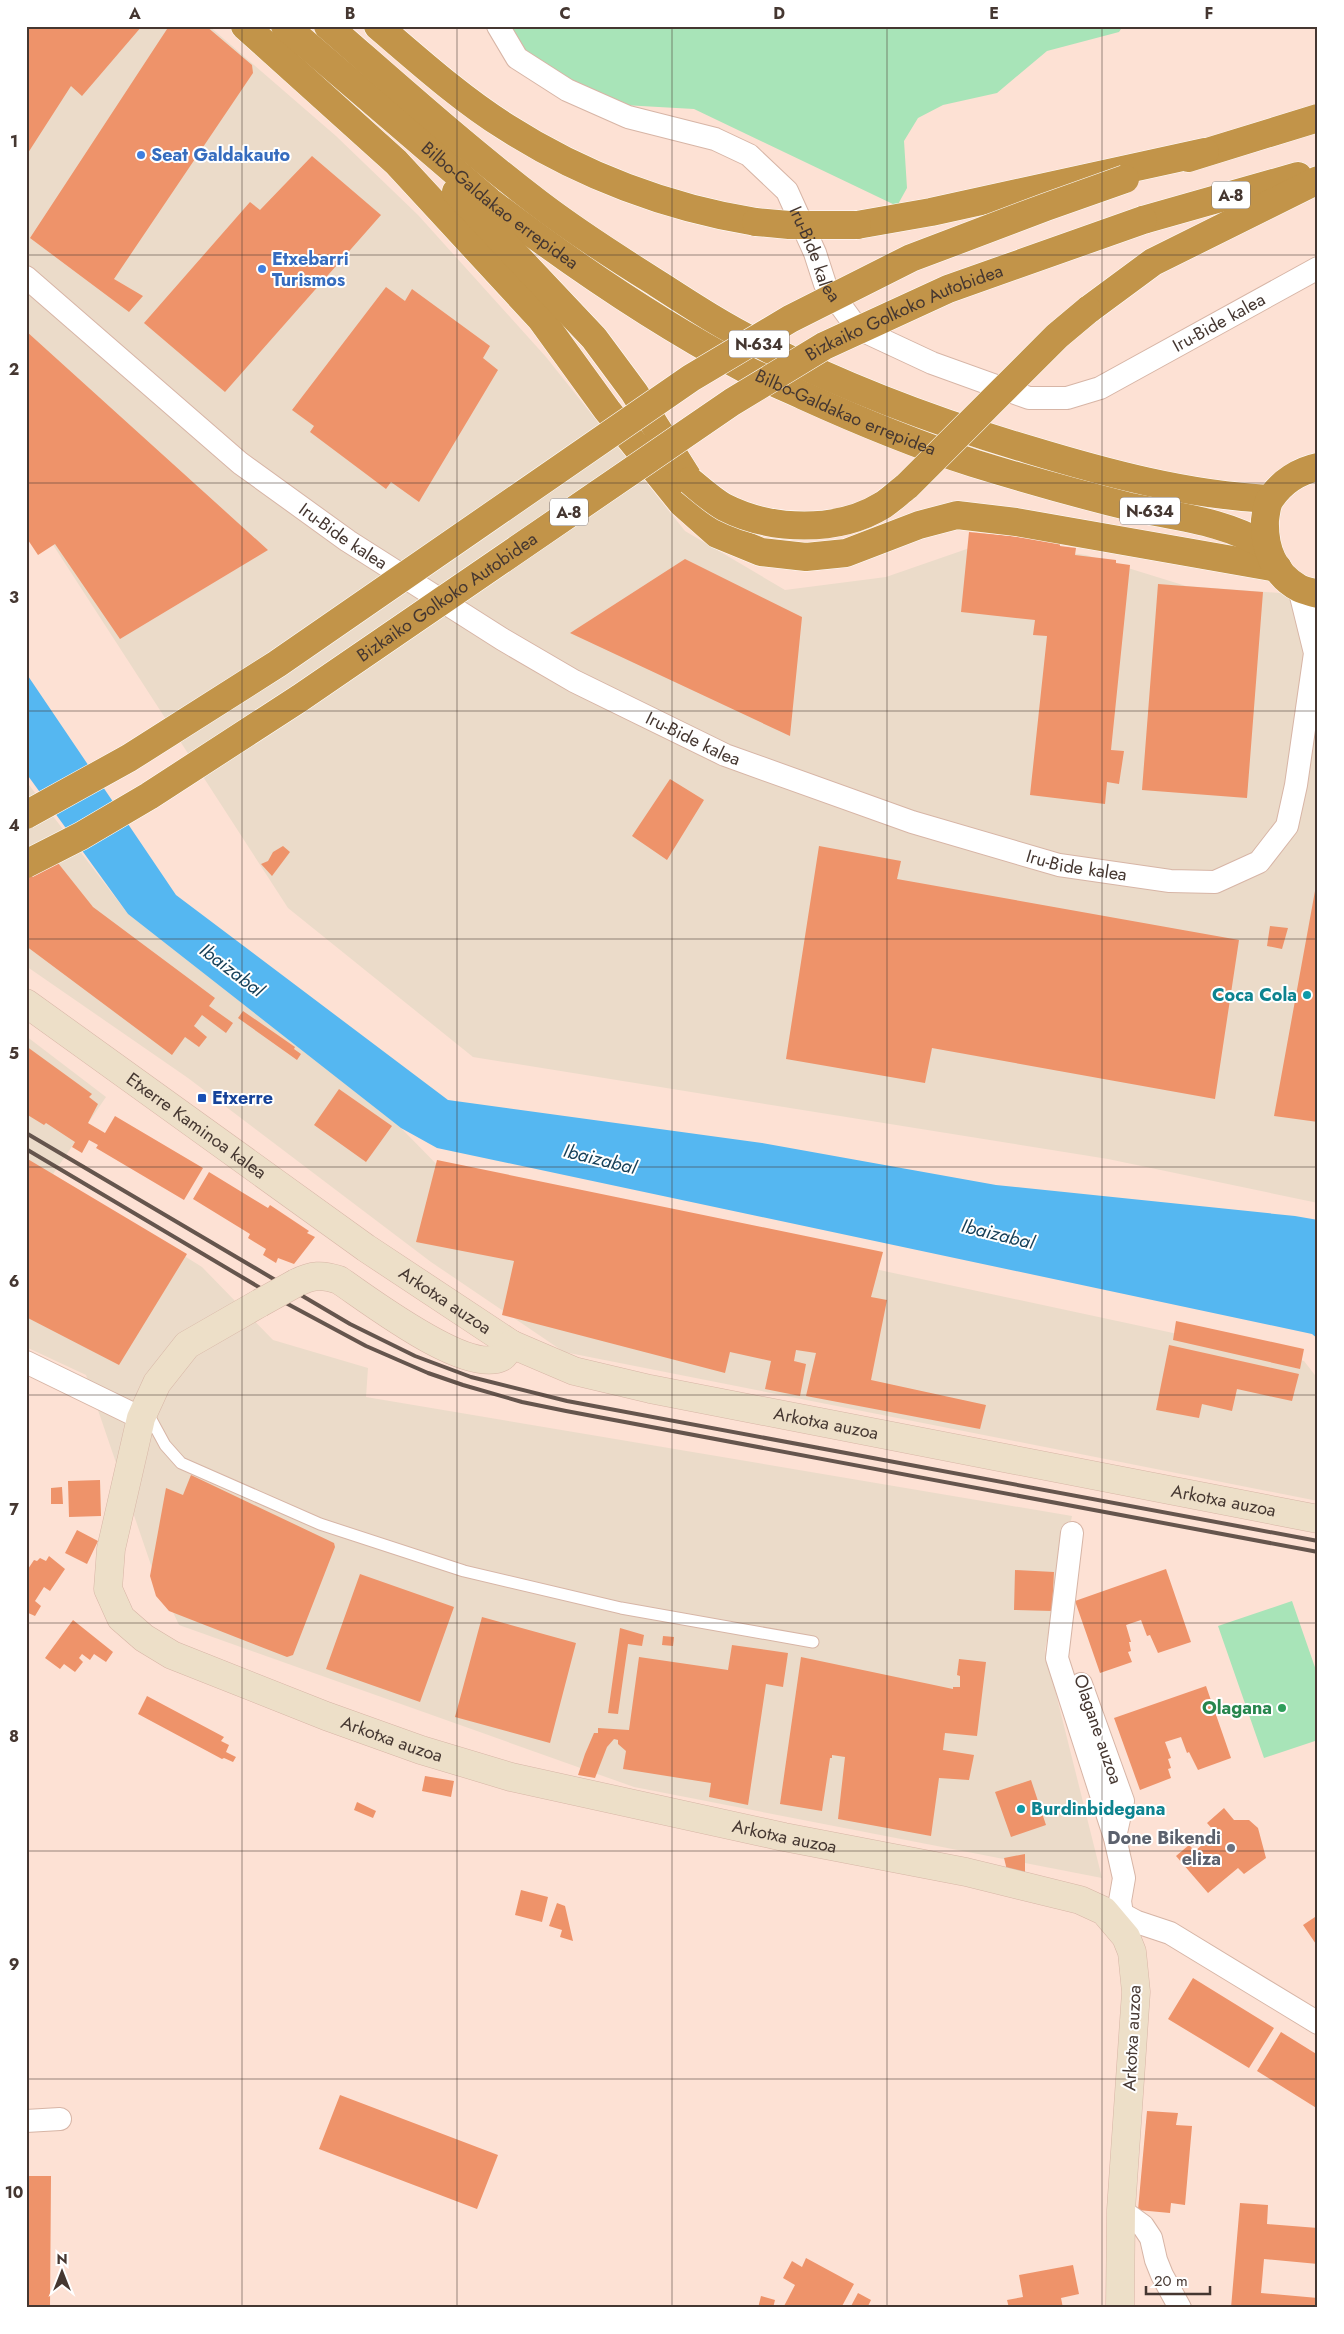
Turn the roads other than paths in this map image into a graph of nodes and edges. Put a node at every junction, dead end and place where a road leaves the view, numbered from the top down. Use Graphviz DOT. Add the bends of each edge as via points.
graph roads {
  1 [pos="245,26"];
  2 [pos="285,26"];
  3 [pos="328,26"];
  4 [pos="378,26"];
  5 [pos="498,26"];
  6 [pos="366,97"];
  7 [pos="1318,118"];
  8 [pos="1205,152"];
  9 [pos="1318,170"];
  10 [pos="1318,180"];
  11 [pos="1318,268"];
  12 [pos="26,277"];
  13 [pos="1318,467"];
  14 [pos="1269,499"];
  15 [pos="1272,558"];
  16 [pos="1309,591"];
  17 [pos="1316,650"];
  18 [pos="26,815"];
  19 [pos="26,864"];
  20 [pos="26,1003"];
  21 [pos="366,1248"];
  22 [pos="511,1344"];
  23 [pos="26,1362"];
  24 [pos="143,1413"];
  25 [pos="1318,1519"];
  26 [pos="1072,1533"];
  27 [pos="813,1642"];
  28 [pos="1118,1917"];
  29 [pos="1318,2023"];
  30 [pos="60,2119"];
  31 [pos="26,2120"];
  32 [pos="1121,2210"];
  33 [pos="1120,2308"];
  34 [pos="1180,2308"];
  1 -- 15 [label="highway" via="396,162 541,318 607,410 682,503 717,534 761,552 806,557 846,553 919,525 957,515"];
  2 -- 6 [label="highway, Bilbo-Galdakao errepidea / N-634"];
  3 -- 14 [label="highway, Bilbo-Galdakao errepidea / N-634" via="539,204 705,314 761,345 905,408 1088,468 1198,492"];
  4 -- 8 [label="highway, bridge" via="468,100 551,154 657,198 724,217 756,222 857,225"];
  5 -- 11 [label="street, Iru-Bide kalea" via="517,58 567,90 628,117 715,139 749,155 787,191 825,284 857,328 932,363 1028,398 1067,398 1100,388"];
  6 -- 10 [label="highway, bridge" via="594,338 634,392 690,482 722,506 744,516 804,527 860,515 883,505 907,486 1044,349 1088,310 1153,262"];
  6 -- 15 [label="highway, Bilbo-Galdakao errepidea / N-634" via="489,201 558,252 690,339 748,370 895,435 972,462 1081,495 1223,526 1248,535"];
  7 -- 8 [label="highway, A-8"];
  8 -- 18 [label="highway, A-8, bridge" via="911,258 790,319 683,384 277,664 129,758"];
  9 -- 19 [label="highway, Bizkaiko Golkoko Autobidea / A-8, bridge" via="1143,220 948,289 824,346 732,402 300,698 165,786"];
  12 -- 17 [label="street, Iru-Bide kalea" via="248,469 348,541 574,681 725,755 912,822 1059,866 1170,881 1215,882 1259,862 1287,826"];
  13 -- 14 [label="highway" via="1306,469 1288,480"];
  14 -- 15 [label="highway" via="1264,537"];
  15 -- 16 [label="highway, Bilbo-Galdakao errepidea" via="1282,575"];
  16 -- 17 [label="street"];
  20 -- 21 [label="street, Etxerre Kaminoa kalea"];
  21 -- 22 [label="street, Arkotxa auzoa"];
  22 -- 24 [label="street, bridge" via="504,1356 495,1359 467,1357 445,1348 338,1280 324,1275 312,1276 296,1282 188,1345 157,1383"];
  22 -- 25 [label="street, Arkotxa auzoa" via="574,1371 650,1389"];
  23 -- 24 [label="street"];
  24 -- 27 [label="lane" via="181,1464 320,1524 464,1572 621,1608"];
  24 -- 28 [label="street, Arkotxa auzoa" via="111,1549 108,1590 120,1618 172,1655 421,1750 511,1777 966,1872 1080,1900"];
  26 -- 28 [label="street" via="1057,1658 1115,1838 1124,1878"];
  28 -- 29 [label="street" via="1170,1933"];
  28 -- 32 [label="street, Arkotxa auzoa" via="1132,1952 1136,1992"];
  30 -- 31 [label="street"];
  32 -- 33 [label="street, Arkotxa auzoa"];
  32 -- 34 [label="street" via="1143,2226 1151,2238 1156,2260"];
}
